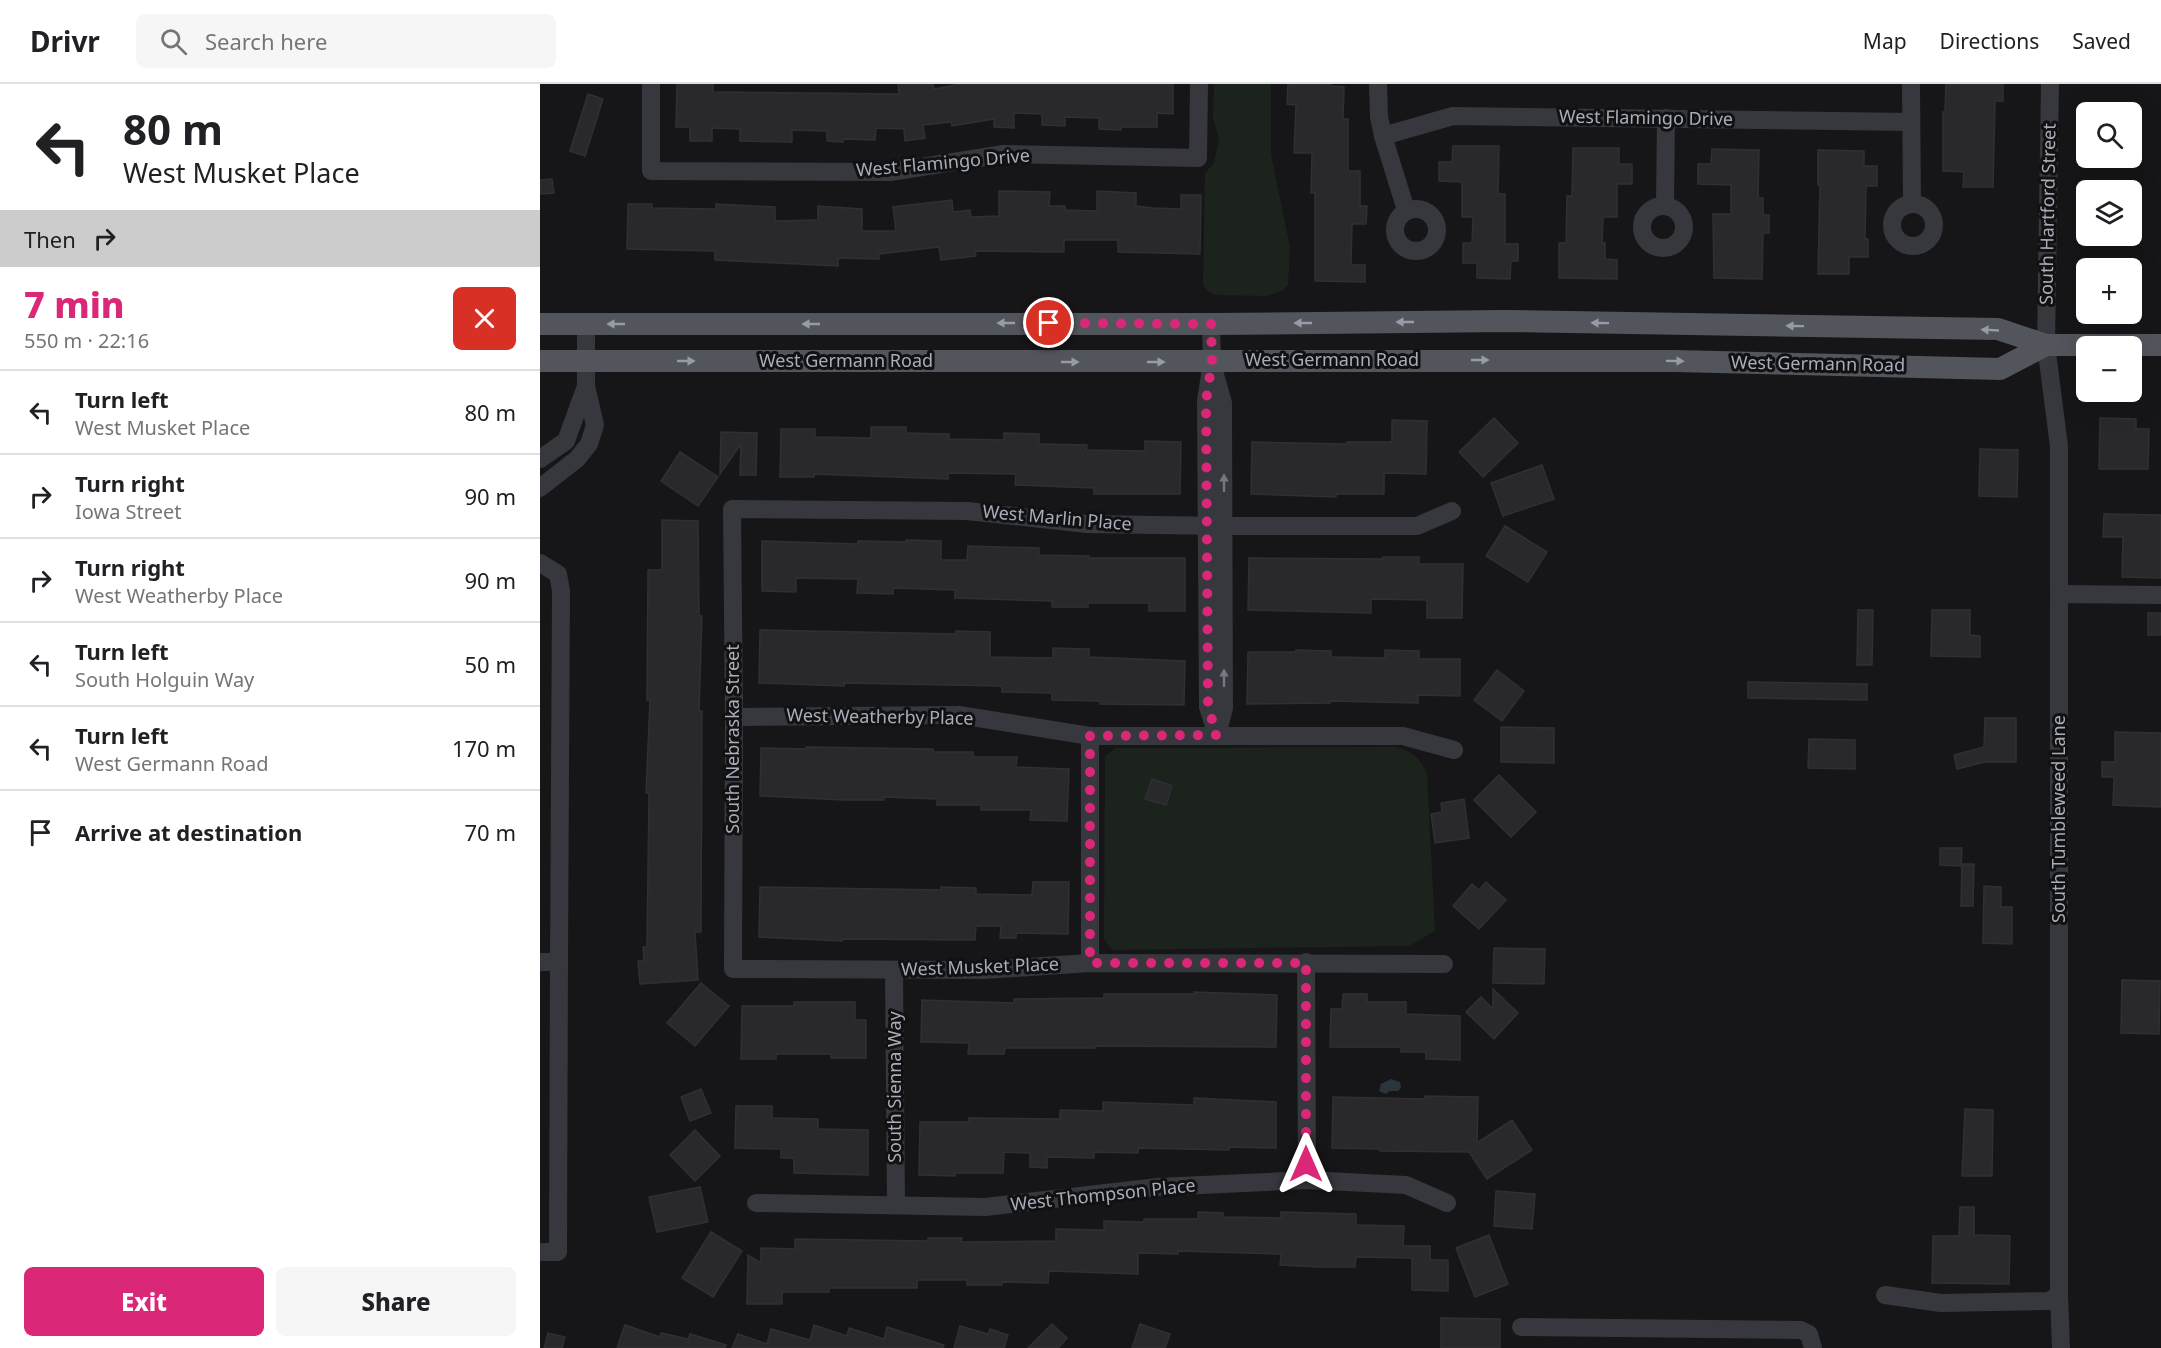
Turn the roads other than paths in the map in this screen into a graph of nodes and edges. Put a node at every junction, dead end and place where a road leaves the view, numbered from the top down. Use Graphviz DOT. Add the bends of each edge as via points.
graph roads {
  1 [pos="651,84"];
  2 [pos="1199,84"];
  3 [pos="1378,84"];
  4 [pos="1911,84"];
  5 [pos="2050,84"];
  6 [pos="1666,118"];
  7 [pos="1911,122"];
  8 [pos="1383,136"];
  9 [pos="1912,203"];
  10 [pos="1665,205"];
  11 [pos="1406,210"];
  12 [pos="540,324"];
  13 [pos="586,324"];
  14 [pos="1211,324"];
  15 [pos="2046,345"];
  16 [pos="2161,345"];
  17 [pos="540,361"];
  18 [pos="586,361"];
  19 [pos="1212,362"];
  20 [pos="586,386"];
  21 [pos="570,430"];
  22 [pos="589,444"];
  23 [pos="540,459"];
  24 [pos="540,488"];
  25 [pos="732,509"];
  26 [pos="1452,511"];
  27 [pos="1216,526"];
  28 [pos="540,563"];
  29 [pos="2059,594"];
  30 [pos="2161,595"];
  31 [pos="734,717"];
  32 [pos="1217,735"];
  33 [pos="1090,736"];
  34 [pos="1454,750"];
  35 [pos="540,962"];
  36 [pos="559,962"];
  37 [pos="1090,963"];
  38 [pos="1306,963"];
  39 [pos="1444,964"];
  40 [pos="733,969"];
  41 [pos="894,970"];
  42 [pos="1306,1180"];
  43 [pos="756,1203"];
  44 [pos="1447,1203"];
  45 [pos="896,1204"];
  46 [pos="540,1252"];
  47 [pos="1885,1295"];
  48 [pos="2059,1295"];
  49 [pos="1521,1327"];
  50 [pos="1814,1348"];
  51 [pos="2061,1348"];
  1 -- 2 [label="street, West Flamingo Drive" via="651,171 890,172 1004,154 1198,158"];
  3 -- 8 [label="street"];
  4 -- 7 [label="street"];
  5 -- 15 [label="street, South Hartford Street"];
  6 -- 7 [label="street, West Flamingo Drive"];
  6 -- 8 [label="street, West Flamingo Drive" via="1453,116"];
  6 -- 10 [label="street"];
  7 -- 9 [label="street"];
  8 -- 11 [label="street"];
  12 -- 13 [label="main road, West Germann Road"];
  14 -- 13 [label="main road, West Germann Road, one-way"];
  13 -- 18 [label="street"];
  15 -- 14 [label="main road, West Germann Road, one-way" via="1998,329 1505,321"];
  14 -- 19 [label="street"];
  15 -- 16 [label="main road, West Germann Road"];
  19 -- 15 [label="main road, West Germann Road, one-way" via="1675,361 2000,369"];
  15 -- 29 [label="street, South Tumbleweed Lane" via="2059,446"];
  17 -- 18 [label="main road, West Germann Road"];
  18 -- 19 [label="main road, West Germann Road, one-way"];
  18 -- 20 [label="street"];
  19 -- 27 [label="street" via="1223,403"];
  20 -- 21 [label="street"];
  20 -- 22 [label="street" via="595,425"];
  21 -- 22 [label="street"];
  21 -- 23 [label="street" via="566,441"];
  22 -- 24 [label="street" via="577,459"];
  25 -- 27 [label="street, West Marlin Place" via="968,510 1087,524"];
  25 -- 31 [label="street, South Nebraska Street"];
  26 -- 27 [label="street, West Marlin Place" via="1417,526"];
  27 -- 32 [label="street" via="1224,708"];
  28 -- 36 [label="street" via="558,574 561,591"];
  29 -- 30 [label="street"];
  29 -- 48 [label="street, South Tumbleweed Lane"];
  31 -- 33 [label="street, West Weatherby Place" via="959,715"];
  31 -- 40 [label="street, South Nebraska Street"];
  32 -- 33 [label="street, West Weatherby Place"];
  32 -- 34 [label="street, West Weatherby Place" via="1403,736"];
  33 -- 37 [label="street"];
  35 -- 36 [label="street"];
  36 -- 46 [label="street" via="558,1252"];
  37 -- 38 [label="street, West Musket Place"];
  37 -- 41 [label="street, West Musket Place" via="984,970"];
  38 -- 39 [label="street, West Musket Place"];
  38 -- 42 [label="street"];
  40 -- 41 [label="street, West Musket Place"];
  41 -- 45 [label="street, South Sienna Way"];
  42 -- 44 [label="street, West Thompson Place" via="1406,1185"];
  42 -- 45 [label="street, West Thompson Place" via="1158,1187 985,1207"];
  43 -- 45 [label="street, West Thompson Place"];
  47 -- 48 [label="street" via="1941,1303 2049,1301"];
  48 -- 51 [label="street, South Tumbleweed Lane"];
  49 -- 50 [label="street" via="1802,1330 1809,1334"];
}
